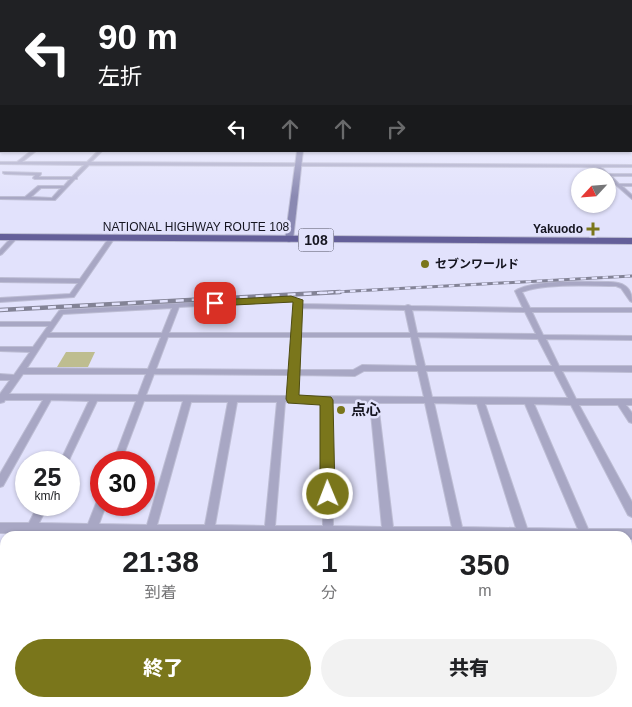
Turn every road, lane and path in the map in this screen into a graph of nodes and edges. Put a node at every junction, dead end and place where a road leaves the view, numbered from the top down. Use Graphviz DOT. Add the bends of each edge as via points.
graph roads {
  1 [pos="33,152"];
  2 [pos="99,152"];
  3 [pos="300,152"];
  4 [pos="88,163"];
  5 [pos="0,164"];
  6 [pos="17,164"];
  7 [pos="594,164"];
  8 [pos="298,165"];
  9 [pos="632,166"];
  10 [pos="599,168"];
  11 [pos="5,173"];
  12 [pos="616,175"];
  13 [pos="632,176"];
  14 [pos="0,177"];
  15 [pos="75,178"];
  16 [pos="617,185"];
  17 [pos="632,185"];
  18 [pos="65,187"];
  19 [pos="27,198"];
  20 [pos="632,198"];
  21 [pos="1,199"];
  22 [pos="0,237"];
  23 [pos="15,237"];
  24 [pos="111,239"];
  25 [pos="289,240"];
  26 [pos="632,241"];
  27 [pos="0,253"];
  28 [pos="0,280"];
  29 [pos="82,281"];
  30 [pos="0,300"];
  31 [pos="632,300"];
  32 [pos="176,306"];
  33 [pos="298,306"];
  34 [pos="408,307"];
  35 [pos="526,310"];
  36 [pos="632,310"];
  37 [pos="0,324"];
  38 [pos="53,324"];
  39 [pos="46,335"];
  40 [pos="297,335"];
  41 [pos="414,335"];
  42 [pos="165,336"];
  43 [pos="543,338"];
  44 [pos="632,338"];
  45 [pos="0,349"];
  46 [pos="36,350"];
  47 [pos="423,368"];
  48 [pos="557,368"];
  49 [pos="632,369"];
  50 [pos="22,371"];
  51 [pos="152,372"];
  52 [pos="294,372"];
  53 [pos="0,377"];
  54 [pos="16,378"];
  55 [pos="49,397"];
  56 [pos="1,398"];
  57 [pos="95,398"];
  58 [pos="141,398"];
  59 [pos="188,399"];
  60 [pos="233,399"];
  61 [pos="293,399"];
  62 [pos="281,400"];
  63 [pos="326,400"];
  64 [pos="374,400"];
  65 [pos="428,400"];
  66 [pos="480,401"];
  67 [pos="528,401"];
  68 [pos="573,402"];
  69 [pos="620,402"];
  70 [pos="632,402"];
  71 [pos="632,420"];
  72 [pos="69,451"];
  73 [pos="121,451"];
  74 [pos="0,483"];
  75 [pos="632,512"];
  76 [pos="38,516"];
  77 [pos="96,516"];
  78 [pos="0,528"];
  79 [pos="22,531"];
  80 [pos="31,531"];
  81 [pos="91,531"];
  82 [pos="151,531"];
  83 [pos="209,531"];
  84 [pos="269,531"];
  85 [pos="328,531"];
  86 [pos="388,531"];
  87 [pos="458,531"];
  88 [pos="522,531"];
  89 [pos="584,531"];
  1 -- 6 [label="street"];
  2 -- 4 [label="street"];
  3 -- 8 [label="street"];
  4 -- 6 [label="street"];
  4 -- 8 [label="street"];
  4 -- 15 [label="street"];
  5 -- 6 [label="street"];
  6 -- 11 [label="street"];
  7 -- 8 [label="street"];
  7 -- 9 [label="street"];
  7 -- 10 [label="street"];
  8 -- 25 [label="street"];
  11 -- 14 [label="street"];
  11 -- 15 [label="street" via="39,174 35,178"];
  12 -- 13 [label="street"];
  15 -- 18 [label="street"];
  16 -- 17 [label="street"];
  16 -- 20 [label="street"];
  18 -- 19 [label="street" via="40,187"];
  18 -- 19 [label="street" via="54,198"];
  19 -- 21 [label="street"];
  22 -- 23 [label="highway, NATIONAL HIGHWAY ROUTE 108 / 108"];
  23 -- 24 [label="highway, NATIONAL HIGHWAY ROUTE 108 / 108"];
  23 -- 27 [label="street"];
  24 -- 25 [label="highway, NATIONAL HIGHWAY ROUTE 108 / 108"];
  24 -- 29 [label="street"];
  25 -- 26 [label="highway, NATIONAL HIGHWAY ROUTE 108 / 108"];
  28 -- 29 [label="street"];
  29 -- 30 [label="street" via="72,296"];
  31 -- 35 [label="street" via="617,284 523,288 518,291"];
  32 -- 33 [label="street" via="291,299 298,300"];
  32 -- 38 [label="street" via="61,312"];
  32 -- 42 [label="street"];
  33 -- 34 [label="street"];
  33 -- 40 [label="street"];
  34 -- 35 [label="street"];
  34 -- 41 [label="street"];
  35 -- 36 [label="street"];
  35 -- 43 [label="street"];
  37 -- 38 [label="street"];
  38 -- 39 [label="street"];
  39 -- 42 [label="street"];
  39 -- 46 [label="street"];
  40 -- 41 [label="street"];
  40 -- 42 [label="street"];
  40 -- 52 [label="street"];
  41 -- 43 [label="street"];
  41 -- 47 [label="street"];
  42 -- 51 [label="street"];
  43 -- 44 [label="street"];
  43 -- 48 [label="street"];
  45 -- 46 [label="street"];
  46 -- 50 [label="street"];
  47 -- 48 [label="street"];
  47 -- 52 [label="street" via="362,368 355,373"];
  47 -- 65 [label="street"];
  48 -- 49 [label="street"];
  48 -- 68 [label="street"];
  50 -- 51 [label="street"];
  50 -- 54 [label="street"];
  51 -- 52 [label="street"];
  51 -- 58 [label="street"];
  52 -- 61 [label="street"];
  53 -- 54 [label="street"];
  54 -- 56 [label="street"];
  55 -- 56 [label="street"];
  55 -- 57 [label="street"];
  55 -- 74 [label="street"];
  57 -- 58 [label="street"];
  57 -- 72 [label="street"];
  58 -- 59 [label="street"];
  58 -- 73 [label="street"];
  59 -- 60 [label="street"];
  59 -- 82 [label="street"];
  60 -- 62 [label="street"];
  60 -- 83 [label="street"];
  61 -- 62 [label="street"];
  61 -- 63 [label="street"];
  62 -- 84 [label="street"];
  63 -- 64 [label="street"];
  63 -- 85 [label="street"];
  64 -- 65 [label="street"];
  64 -- 86 [label="street"];
  65 -- 66 [label="street"];
  65 -- 87 [label="street"];
  66 -- 67 [label="street"];
  66 -- 88 [label="street"];
  67 -- 68 [label="street"];
  67 -- 89 [label="street"];
  68 -- 69 [label="street"];
  68 -- 75 [label="street"];
  69 -- 70 [label="street"];
  69 -- 71 [label="street"];
  76 -- 80 [label="street"];
  77 -- 81 [label="street"];
  78 -- 79 [label="street"];
}
